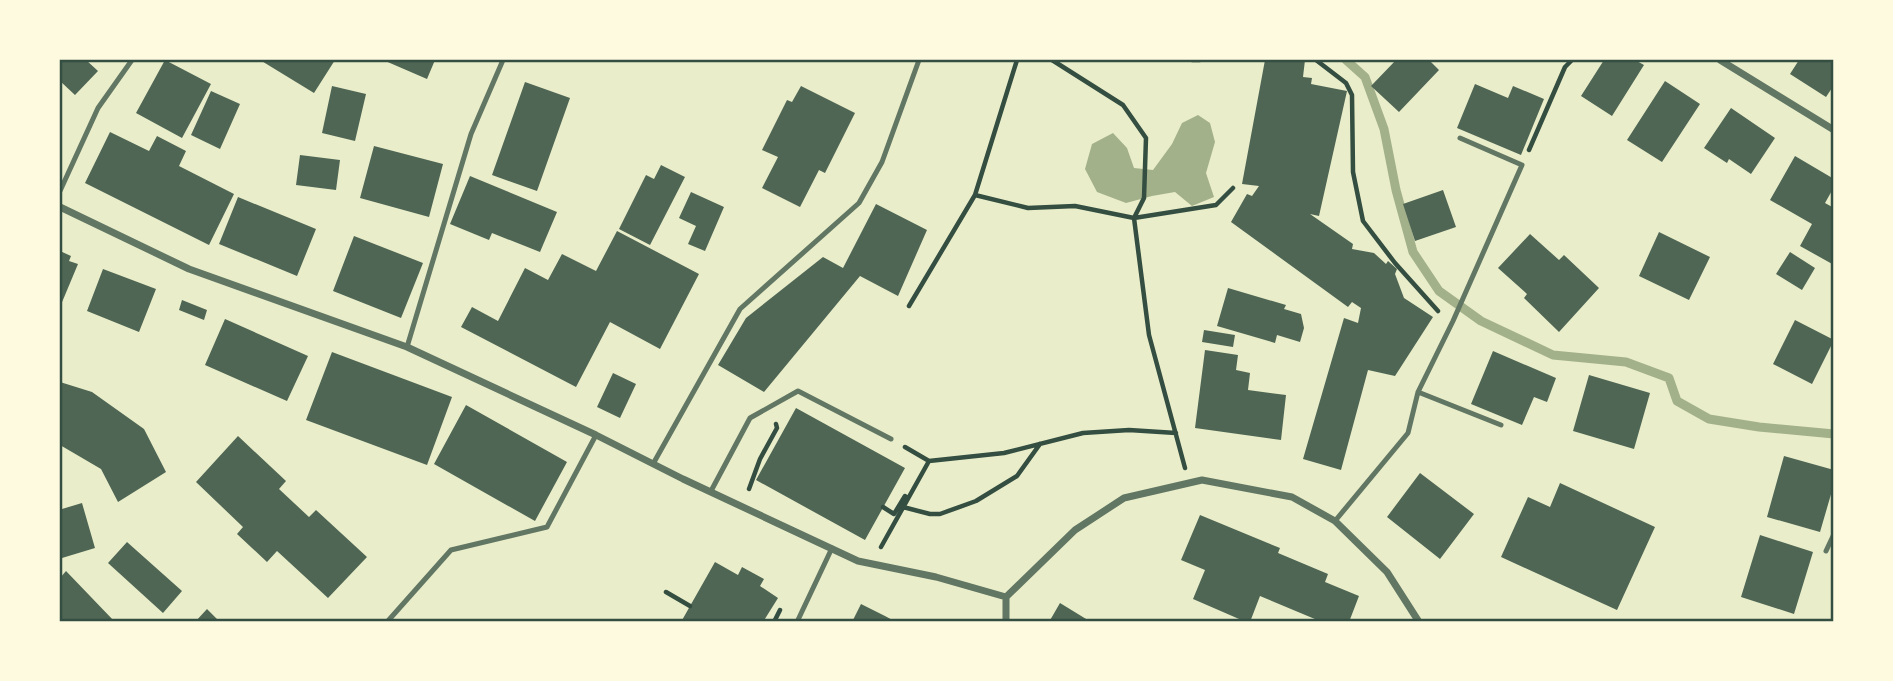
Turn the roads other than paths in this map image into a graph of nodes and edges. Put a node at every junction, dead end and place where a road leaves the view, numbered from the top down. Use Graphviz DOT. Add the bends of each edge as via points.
graph roads {
  1 [pos="132,60"];
  2 [pos="503,60"];
  3 [pos="919,60"];
  4 [pos="1720,60"];
  5 [pos="1833,130"];
  6 [pos="1460,138"];
  7 [pos="60,191"];
  8 [pos="60,207"];
  9 [pos="407,347"];
  10 [pos="1418,392"];
  11 [pos="1501,425"];
  12 [pos="596,435"];
  13 [pos="891,439"];
  14 [pos="653,464"];
  15 [pos="710,491"];
  16 [pos="1335,521"];
  17 [pos="1833,534"];
  18 [pos="832,548"];
  19 [pos="1826,551"];
  20 [pos="1006,597"];
  21 [pos="387,621"];
  22 [pos="797,621"];
  23 [pos="1006,621"];
  24 [pos="1419,621"];
  1 -- 7 [label="lane" via="98,108"];
  2 -- 9 [label="lane" via="471,134"];
  3 -- 14 [label="lane" via="882,162 859,203 740,309"];
  4 -- 5 [label="street"];
  6 -- 10 [label="lane" via="1522,165"];
  8 -- 9 [label="street" via="189,269"];
  9 -- 12 [label="street"];
  10 -- 11 [label="lane"];
  10 -- 16 [label="lane" via="1408,433"];
  12 -- 14 [label="street"];
  12 -- 21 [label="lane" via="547,527 451,550"];
  13 -- 15 [label="lane" via="798,391 750,418"];
  14 -- 15 [label="street"];
  15 -- 18 [label="street"];
  16 -- 20 [label="street" via="1292,497 1202,480 1189,482 1124,498 1075,530"];
  16 -- 24 [label="street" via="1387,572"];
  17 -- 19 [label="lane"];
  18 -- 20 [label="street" via="858,561"];
  18 -- 22 [label="lane"];
  20 -- 23 [label="street"];
}
